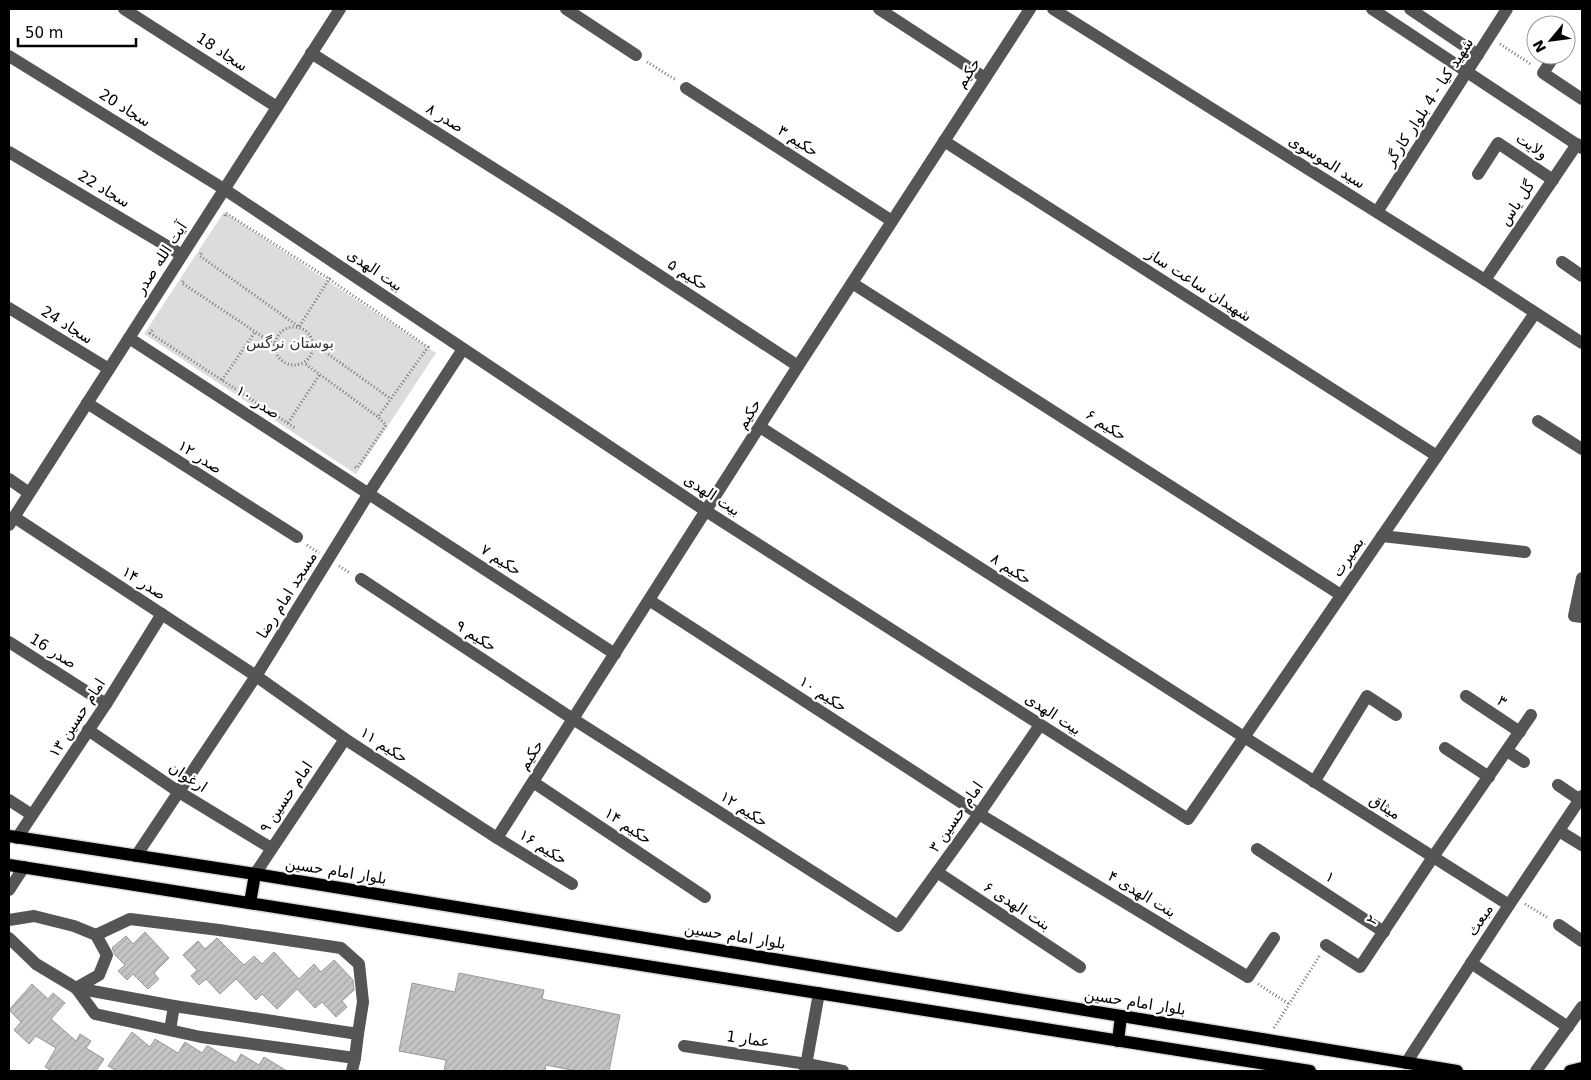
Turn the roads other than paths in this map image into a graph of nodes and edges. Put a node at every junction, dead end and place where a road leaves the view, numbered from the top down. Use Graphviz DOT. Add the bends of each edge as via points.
graph roads {
  1 [pos="124,9"];
  2 [pos="340,9"];
  3 [pos="566,9"];
  4 [pos="880,9"];
  5 [pos="1030,9"];
  6 [pos="1053,9"];
  7 [pos="1372,9"];
  8 [pos="1410,9"];
  9 [pos="1507,9"];
  10 [pos="1388,13"];
  11 [pos="311,54"];
  12 [pos="636,54"];
  13 [pos="1478,55"];
  14 [pos="9,56"];
  15 [pos="1548,65"];
  16 [pos="1468,72"];
  17 [pos="985,78"];
  18 [pos="686,88"];
  19 [pos="1582,99"];
  20 [pos="277,107"];
  21 [pos="944,141"];
  22 [pos="1580,146"];
  23 [pos="9,152"];
  24 [pos="1478,174"];
  25 [pos="1553,180"];
  26 [pos="224,188"];
  27 [pos="561,211"];
  28 [pos="1377,212"];
  29 [pos="892,221"];
  30 [pos="182,255"];
  31 [pos="1562,262"];
  32 [pos="1582,276"];
  33 [pos="1484,280"];
  34 [pos="852,283"];
  35 [pos="9,308"];
  36 [pos="1535,312"];
  37 [pos="129,338"];
  38 [pos="1582,343"];
  39 [pos="464,349"];
  40 [pos="798,366"];
  41 [pos="109,369"];
  42 [pos="87,404"];
  43 [pos="1538,421"];
  44 [pos="760,427"];
  45 [pos="1582,449"];
  46 [pos="1437,456"];
  47 [pos="9,479"];
  48 [pos="29,493"];
  49 [pos="369,493"];
  50 [pos="706,511"];
  51 [pos="11,521"];
  52 [pos="1382,536"];
  53 [pos="297,537"];
  54 [pos="1525,552"];
  55 [pos="1582,578"];
  56 [pos="361,579"];
  57 [pos="1341,595"];
  58 [pos="649,600"];
  59 [pos="162,614"];
  60 [pos="1582,617"];
  61 [pos="9,642"];
  62 [pos="615,654"];
  63 [pos="256,676"];
  64 [pos="1466,696"];
  65 [pos="106,704"];
  66 [pos="1396,715"];
  67 [pos="1531,715"];
  68 [pos="573,720"];
  69 [pos="1040,725"];
  70 [pos="88,730"];
  71 [pos="1520,732"];
  72 [pos="1244,737"];
  73 [pos="345,739"];
  74 [pos="1445,748"];
  75 [pos="1507,751"];
  76 [pos="1524,762"];
  77 [pos="1489,777"];
  78 [pos="533,782"];
  79 [pos="1314,782"];
  80 [pos="1558,785"];
  81 [pos="179,792"];
  82 [pos="1581,798"];
  83 [pos="9,800"];
  84 [pos="979,814"];
  85 [pos="32,815"];
  86 [pos="1188,819"];
  87 [pos="1559,831"];
  88 [pos="13,837"];
  89 [pos="497,838"];
  90 [pos="1582,845"];
  91 [pos="271,848"];
  92 [pos="1257,849"];
  93 [pos="136,856"];
  94 [pos="1433,857"];
  95 [pos="9,865"];
  96 [pos="24,868"];
  97 [pos="937,872"];
  98 [pos="255,874"];
  99 [pos="572,884"];
  100 [pos="9,890"];
  101 [pos="705,897"];
  102 [pos="1512,901"];
  103 [pos="250,904"];
  104 [pos="10,915"];
  105 [pos="1559,925"];
  106 [pos="898,926"];
  107 [pos="1384,932"];
  108 [pos="96,936"];
  109 [pos="9,938"];
  110 [pos="1274,938"];
  111 [pos="1582,941"];
  112 [pos="1326,945"];
  113 [pos="1471,963"];
  114 [pos="1080,967"];
  115 [pos="76,988"];
  116 [pos="819,993"];
  117 [pos="174,1006"];
  118 [pos="1582,1007"];
  119 [pos="1121,1016"];
  120 [pos="1568,1027"];
  121 [pos="170,1030"];
  122 [pos="358,1034"];
  123 [pos="1118,1040"];
  124 [pos="684,1046"];
  125 [pos="355,1058"];
  126 [pos="1406,1063"];
  127 [pos="1253,1067"];
  128 [pos="806,1068"];
  129 [pos="1582,1068"];
  130 [pos="352,1071"];
  131 [pos="844,1071"];
  132 [pos="1310,1071"];
  133 [pos="1456,1071"];
  134 [pos="1536,1071"];
  135 [pos="1570,1071"];
  1 -- 20 [label="street, سجاد 18"];
  2 -- 11 [label="street, آیت الله صدر"];
  3 -- 12 [label="street"];
  4 -- 17 [label="street"];
  5 -- 17 [label="street, حکیم"];
  6 -- 28 [label="street, سید الموسوی"];
  7 -- 10 [label="street"];
  8 -- 13 [label="street"];
  9 -- 13 [label="street, شهید کیا - 4 بلوار کارگر"];
  10 -- 16 [label="street"];
  11 -- 20 [label="street, آیت الله صدر"];
  11 -- 27 [label="street, صدر ۸"];
  13 -- 16 [label="street, شهید کیا - 4 بلوار کارگر"];
  14 -- 26 [label="street, سجاد 20"];
  15 -- 19 [label="street" via="1543,73"];
  16 -- 22 [label="street"];
  16 -- 28 [label="street, شهید کیا - 4 بلوار کارگر"];
  17 -- 21 [label="street, حکیم"];
  18 -- 29 [label="street, حکیم ۳"];
  20 -- 26 [label="street, آیت الله صدر"];
  21 -- 29 [label="street, حکیم"];
  21 -- 46 [label="street, شهیدان ساعت ساز"];
  22 -- 25 [label="street, گل یاس"];
  23 -- 30 [label="street, سجاد 22"];
  24 -- 25 [label="street, ولایت" via="1498,143"];
  25 -- 33 [label="street, گل یاس"];
  26 -- 30 [label="street, آیت الله صدر"];
  26 -- 39 [label="street, بیت الهدی"];
  27 -- 40 [label="street, حکیم ۵"];
  28 -- 33 [label="street, سید الموسوی"];
  29 -- 34 [label="street, حکیم"];
  30 -- 37 [label="street, آیت الله صدر"];
  31 -- 32 [label="street"];
  33 -- 36 [label="street, سید الموسوی"];
  34 -- 40 [label="street, حکیم"];
  34 -- 57 [label="street, حکیم ۶"];
  35 -- 41 [label="street, سجاد 24"];
  36 -- 38 [label="street, سید الموسوی"];
  36 -- 46 [label="street, بصیرت"];
  37 -- 41 [label="street, آیت الله صدر"];
  37 -- 49 [label="street, صدر ۱۰"];
  39 -- 49 [label="street, مسجد امام رضا"];
  39 -- 50 [label="street, بیت الهدی"];
  40 -- 44 [label="street, حکیم"];
  41 -- 42 [label="street, آیت الله صدر"];
  42 -- 48 [label="street, آیت الله صدر"];
  42 -- 53 [label="street, صدر ۱۲"];
  43 -- 45 [label="street"];
  44 -- 50 [label="street, حکیم"];
  44 -- 72 [label="street, حکیم ۸"];
  46 -- 52 [label="street, بصیرت"];
  47 -- 48 [label="street"];
  48 -- 51 [label="street, آیت الله صدر"];
  49 -- 62 [label="street, حکیم ۷"];
  49 -- 63 [label="street, مسجد امام رضا"];
  50 -- 58 [label="street, حکیم"];
  50 -- 69 [label="street, بیت الهدی"];
  51 -- 59 [label="street, صدر ۱۴"];
  52 -- 54 [label="street"];
  52 -- 57 [label="street, بصیرت"];
  55 -- 60 [label="street" via="1574,616"];
  56 -- 68 [label="street, حکیم ۹"];
  57 -- 72 [label="street, بصیرت"];
  58 -- 62 [label="street, حکیم"];
  58 -- 84 [label="street, حکیم ۱۰"];
  59 -- 63 [label="street, صدر ۱۴"];
  59 -- 65 [label="street, امام حسین ۱۳"];
  61 -- 65 [label="street, صدر 16"];
  62 -- 68 [label="street, حکیم"];
  63 -- 73 [label="street, حکیم ۱۱"];
  63 -- 81 [label="street, مسجد امام رضا"];
  64 -- 71 [label="street, ۳"];
  65 -- 70 [label="street, امام حسین ۱۳"];
  66 -- 79 [label="street" via="1367,696"];
  67 -- 71 [label="street, ۲"];
  68 -- 78 [label="street, حکیم"];
  68 -- 106 [label="street, حکیم ۱۲"];
  69 -- 84 [label="street, امام حسین ۳"];
  69 -- 86 [label="street, بیت الهدی"];
  70 -- 81 [label="street, ارغوان"];
  70 -- 85 [label="street, امام حسین ۱۳"];
  71 -- 75 [label="street, ۲"];
  72 -- 79 [label="street, میثاق"];
  72 -- 86 [label="street, بصیرت"];
  73 -- 89 [label="street, حکیم ۱۱"];
  73 -- 91 [label="street, امام حسین ۹"];
  74 -- 77 [label="street"];
  75 -- 76 [label="street"];
  75 -- 77 [label="street, ۲"];
  77 -- 94 [label="street, ۲"];
  78 -- 89 [label="street, حکیم"];
  78 -- 101 [label="street, حکیم ۱۴"];
  79 -- 94 [label="street, میثاق"];
  80 -- 82 [label="street"];
  81 -- 91 [label="street, ارغوان"];
  81 -- 93 [label="street, مسجد امام رضا"];
  82 -- 87 [label="street, مبعث"];
  83 -- 85 [label="street"];
  84 -- 97 [label="street, امام حسین ۳"];
  84 -- 110 [label="street, بنت الهدی ۴" via="1248,977"];
  85 -- 88 [label="street, امام حسین ۱۳"];
  87 -- 90 [label="street"];
  87 -- 102 [label="street, مبعث"];
  88 -- 93 [label="main road, بلوار امام حسین"];
  89 -- 99 [label="street, حکیم ۱۶"];
  91 -- 98 [label="street, امام حسین ۹"];
  92 -- 107 [label="street, ۱"];
  93 -- 98 [label="main road, بلوار امام حسین"];
  94 -- 102 [label="street, میثاق"];
  94 -- 107 [label="street, ۲"];
  95 -- 96 [label="main road"];
  96 -- 100 [label="street"];
  96 -- 103 [label="main road"];
  97 -- 106 [label="street, امام حسین ۳"];
  97 -- 114 [label="street, بنت الهدی ۶"];
  98 -- 103 [label="main road"];
  98 -- 119 [label="main road, بلوار امام حسین"];
  102 -- 113 [label="street, مبعث"];
  103 -- 116 [label="main road"];
  104 -- 108 [label="street" via="34,916 74,926"];
  105 -- 111 [label="street"];
  107 -- 112 [label="street, ۲" via="1360,967"];
  108 -- 115 [label="street" via="107,955 98,975"];
  108 -- 122 [label="street" via="130,919 341,948 359,964 363,1002"];
  109 -- 115 [label="street" via="36,964"];
  113 -- 120 [label="street"];
  113 -- 126 [label="street, مبعث"];
  115 -- 117 [label="street"];
  115 -- 121 [label="street" via="95,1014"];
  116 -- 123 [label="main road"];
  116 -- 128 [label="street"];
  117 -- 121 [label="street"];
  117 -- 122 [label="street"];
  118 -- 120 [label="street"];
  119 -- 123 [label="main road"];
  119 -- 126 [label="main road, بلوار امام حسین"];
  120 -- 134 [label="street"];
  121 -- 125 [label="street"];
  122 -- 125 [label="street"];
  123 -- 127 [label="main road"];
  124 -- 128 [label="street, عمار 1"];
  125 -- 130 [label="street"];
  126 -- 133 [label="main road, بلوار امام حسین"];
  127 -- 132 [label="main road"];
  128 -- 131 [label="street, عمار 1"];
  129 -- 135 [label="main road"];
}
